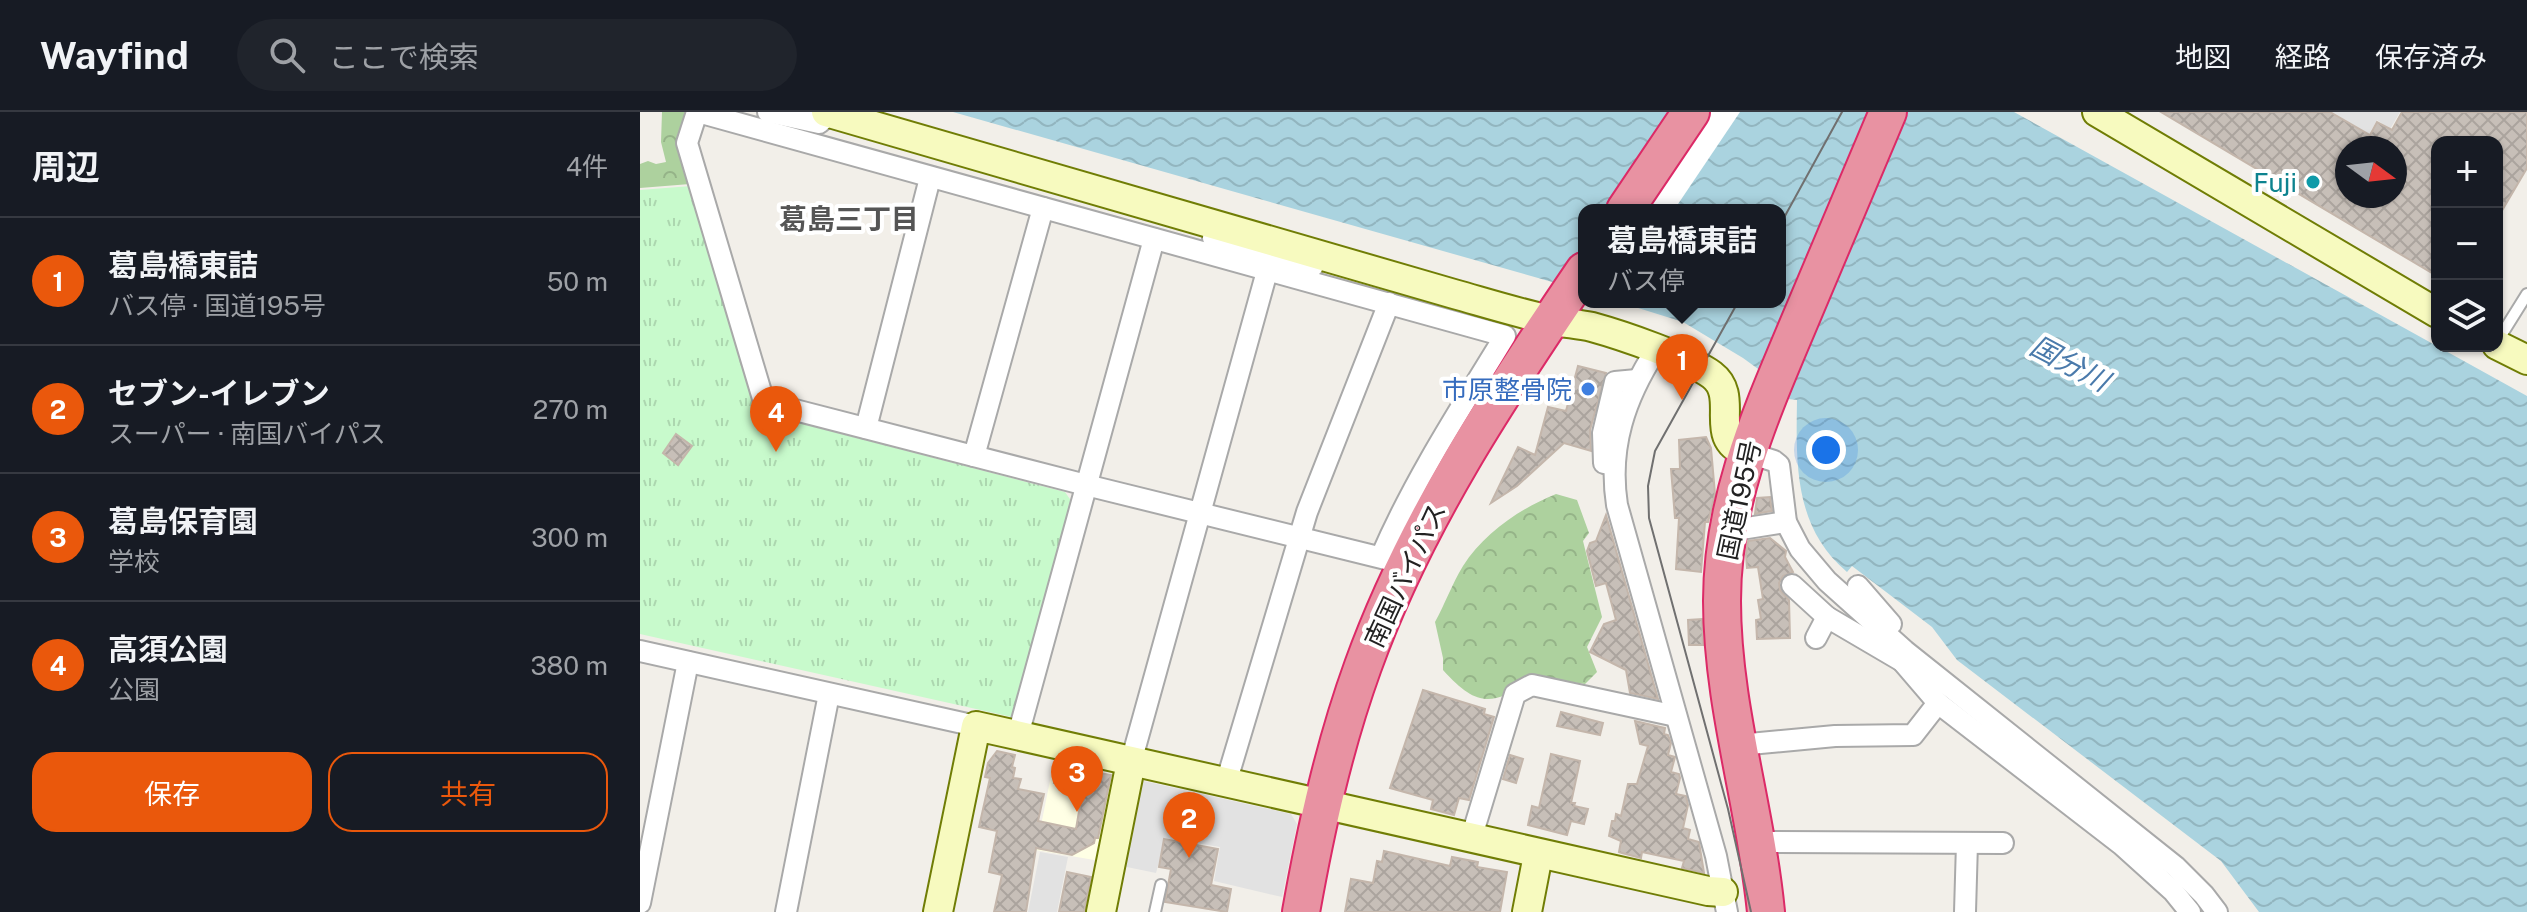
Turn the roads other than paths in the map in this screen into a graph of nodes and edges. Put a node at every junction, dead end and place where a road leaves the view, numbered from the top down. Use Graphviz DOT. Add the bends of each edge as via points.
graph roads {
  1 [pos="697,112"];
  2 [pos="768,112"];
  3 [pos="1691,112"];
  4 [pos="1720,112"];
  5 [pos="1888,112"];
  6 [pos="2097,112"];
  7 [pos="828,113"];
  8 [pos="930,178"];
  9 [pos="1130,200"];
  10 [pos="1629,204"];
  11 [pos="1658,204"];
  12 [pos="1043,208"];
  13 [pos="1154,239"];
  14 [pos="1269,263"];
  15 [pos="1368,269"];
  16 [pos="1578,292"];
  17 [pos="2527,294"];
  18 [pos="1389,303"];
  19 [pos="2431,309"];
  20 [pos="1572,314"];
  21 [pos="2503,333"];
  22 [pos="2503,346"];
  23 [pos="1656,350"];
  24 [pos="2527,360"];
  25 [pos="866,428"];
  26 [pos="1746,452"];
  27 [pos="974,456"];
  28 [pos="1086,485"];
  29 [pos="1200,512"];
  30 [pos="1786,522"];
  31 [pos="1741,529"];
  32 [pos="1300,537"];
  33 [pos="1393,560"];
  34 [pos="1792,585"];
  35 [pos="1858,586"];
  36 [pos="1827,617"];
  37 [pos="1816,638"];
  38 [pos="640,651"];
  39 [pos="1906,657"];
  40 [pos="688,662"];
  41 [pos="1926,666"];
  42 [pos="829,694"];
  43 [pos="1938,703"];
  44 [pos="1676,716"];
  45 [pos="976,726"];
  46 [pos="1018,735"];
  47 [pos="1739,745"];
  48 [pos="1131,762"];
  49 [pos="1226,783"];
  50 [pos="1334,806"];
  51 [pos="1471,839"];
  52 [pos="1757,842"];
  53 [pos="1967,843"];
  54 [pos="2003,843"];
  55 [pos="1538,855"];
  56 [pos="1161,885"];
  57 [pos="1725,902"];
  58 [pos="640,903"];
  59 [pos="786,912"];
  60 [pos="938,912"];
  61 [pos="1101,912"];
  62 [pos="1155,912"];
  63 [pos="1301,912"];
  64 [pos="1325,912"];
  65 [pos="1527,912"];
  66 [pos="1766,912"];
  67 [pos="1965,912"];
  68 [pos="2190,912"];
  69 [pos="2217,912"];
  1 -- 8 [label="street"];
  1 -- 25 [label="street" via="687,143 764,402"];
  2 -- 7 [label="street" via="819,123"];
  3 -- 10 [label="highway"];
  4 -- 11 [label="highway"];
  5 -- 26 [label="highway, 国道195号"];
  6 -- 19 [label="street"];
  7 -- 9 [label="street"];
  8 -- 12 [label="street"];
  8 -- 25 [label="street"];
  9 -- 14 [label="street"];
  9 -- 15 [label="street"];
  12 -- 13 [label="street"];
  12 -- 27 [label="street"];
  13 -- 14 [label="street"];
  13 -- 28 [label="street"];
  14 -- 15 [label="street" via="1357,277"];
  14 -- 18 [label="street"];
  14 -- 29 [label="street"];
  15 -- 20 [label="street"];
  16 -- 20 [label="highway, 南国バイパス"];
  17 -- 21 [label="lane"];
  18 -- 32 [label="street"];
  18 -- 33 [label="street" via="1505,336 1392,531"];
  20 -- 23 [label="street" via="1591,327"];
  20 -- 33 [label="highway, 南国バイパス" via="1487,415"];
  20 -- 50 [label="highway, 南国バイパス" via="1429,570"];
  22 -- 24 [label="street"];
  23 -- 26 [label="street" via="1719,382 1725,394 1726,433 1732,446"];
  23 -- 44 [label="street" via="1625,411 1613,478"];
  25 -- 27 [label="street"];
  26 -- 30 [label="street" via="1779,465"];
  26 -- 47 [label="highway, 国道195号" via="1730,520 1722,602"];
  27 -- 28 [label="street"];
  28 -- 29 [label="street"];
  28 -- 46 [label="street"];
  29 -- 32 [label="street"];
  29 -- 48 [label="street"];
  30 -- 31 [label="street"];
  30 -- 39 [label="street" via="1827,581"];
  32 -- 33 [label="street"];
  32 -- 49 [label="street"];
  33 -- 50 [label="highway, 南国バイパス" via="1346,715"];
  34 -- 36 [label="street"];
  35 -- 41 [label="street" via="1883,617 1917,645"];
  36 -- 37 [label="street"];
  36 -- 39 [label="street"];
  38 -- 40 [label="street"];
  39 -- 41 [label="street"];
  39 -- 43 [label="street"];
  40 -- 42 [label="street"];
  40 -- 58 [label="street"];
  41 -- 69 [label="street" via="2176,867"];
  42 -- 45 [label="street"];
  42 -- 59 [label="street"];
  43 -- 47 [label="street" via="1909,736"];
  43 -- 68 [label="street" via="2122,845"];
  44 -- 51 [label="street" via="1532,685 1515,694"];
  44 -- 57 [label="street"];
  45 -- 46 [label="street"];
  45 -- 60 [label="street"];
  46 -- 48 [label="street"];
  47 -- 52 [label="highway, 国道195号"];
  48 -- 49 [label="street"];
  48 -- 61 [label="street"];
  49 -- 50 [label="street"];
  50 -- 51 [label="street"];
  50 -- 63 [label="highway, 南国バイパス"];
  50 -- 64 [label="highway, 南国バイパス"];
  51 -- 55 [label="street"];
  52 -- 53 [label="street" via="1902,832"];
  52 -- 66 [label="highway, 国道195号"];
  53 -- 54 [label="street"];
  53 -- 67 [label="street"];
  55 -- 57 [label="street" via="1708,891"];
  55 -- 65 [label="street"];
  56 -- 62 [label="lane"];
}
